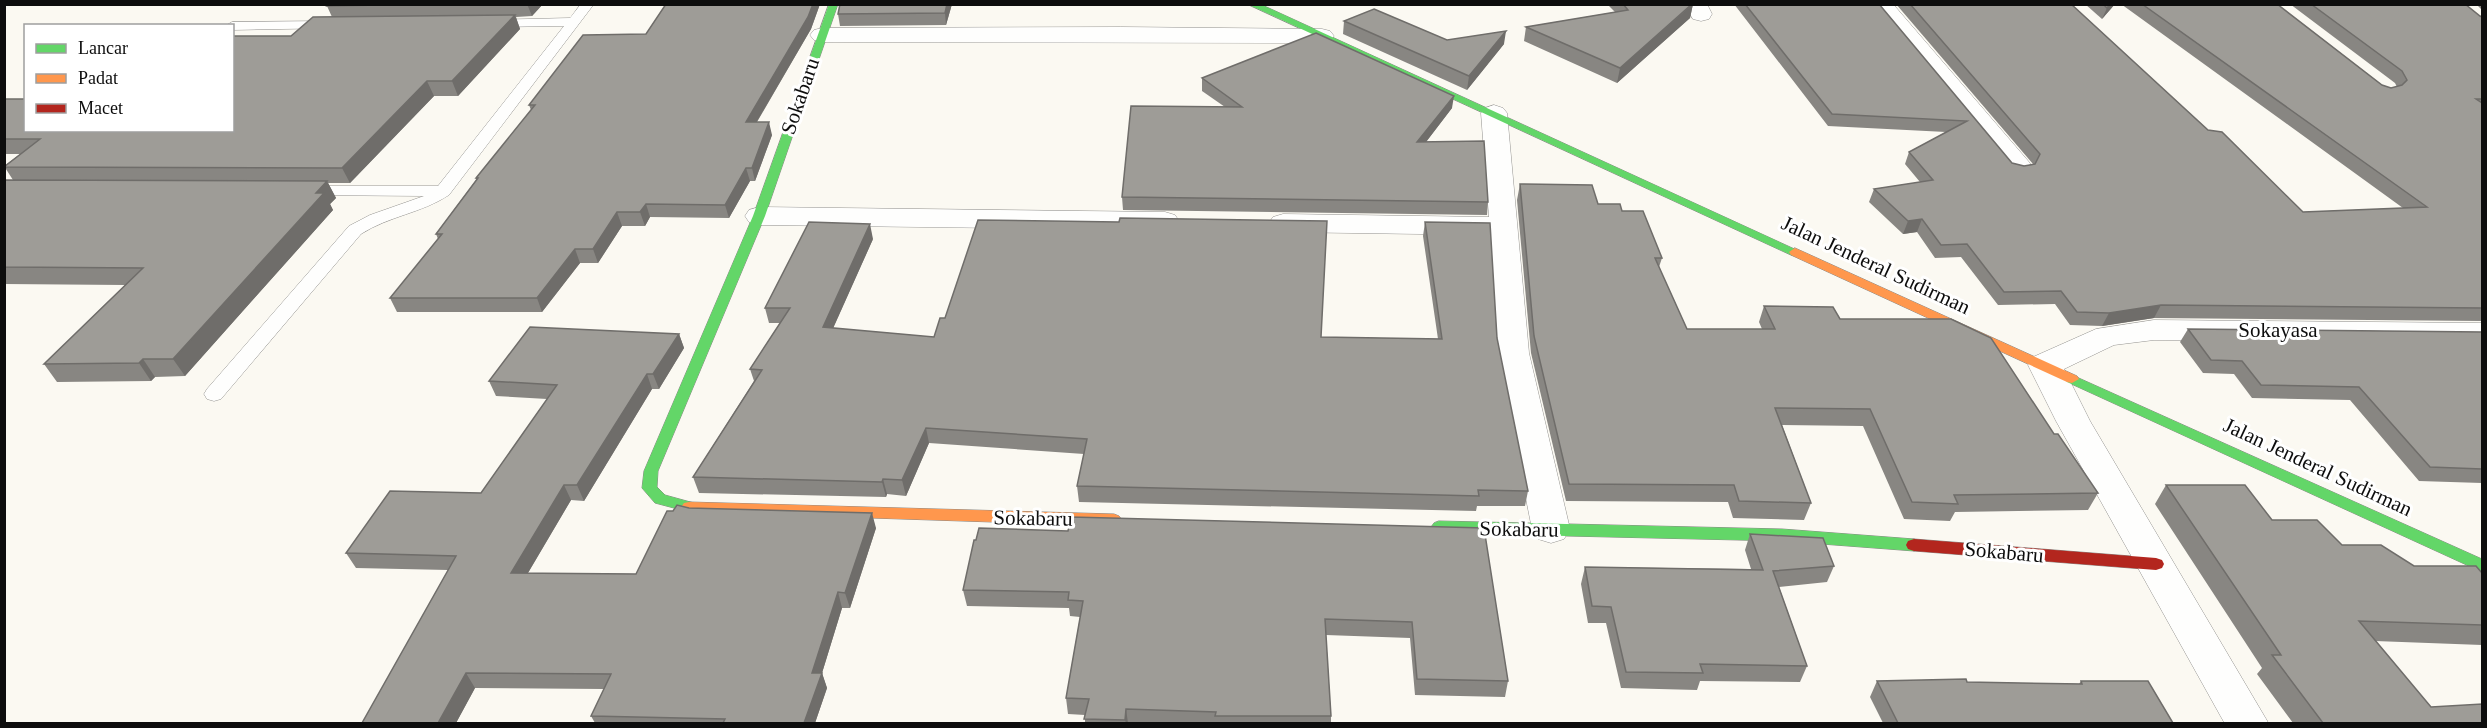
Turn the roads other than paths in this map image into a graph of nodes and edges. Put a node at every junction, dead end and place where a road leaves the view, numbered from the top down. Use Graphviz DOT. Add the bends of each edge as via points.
graph roads {
  1 [pos="588,4"];
  2 [pos="834,4"];
  3 [pos="1251,4"];
  4 [pos="1880,4"];
  5 [pos="573,22"];
  6 [pos="479,23"];
  7 [pos="350,25"];
  8 [pos="234,26"];
  9 [pos="822,34"];
  10 [pos="1322,36"];
  11 [pos="1494,113"];
  12 [pos="2019,168"];
  13 [pos="291,190"];
  14 [pos="443,190"];
  15 [pos="759,216"];
  16 [pos="1196,221"];
  17 [pos="1255,222"];
  18 [pos="1503,225"];
  19 [pos="2482,333"];
  20 [pos="2045,365"];
  21 [pos="214,394"];
  22 [pos="1125,520"];
  23 [pos="1421,526"];
  24 [pos="1551,529"];
  25 [pos="2156,564"];
  26 [pos="2482,566"];
  27 [pos="2248,723"];
  1 -- 5 [label="lane"];
  2 -- 9 [label="street, Sokabaru"];
  3 -- 10 [label="street, Jalan Jenderal Sudirman"];
  4 -- 12 [label="street"];
  5 -- 6 [label="lane"];
  5 -- 14 [label="lane"];
  7 -- 8 [label="lane"];
  9 -- 10 [label="street"];
  9 -- 15 [label="street, Sokabaru"];
  10 -- 11 [label="street, Jalan Jenderal Sudirman"];
  11 -- 18 [label="street"];
  11 -- 20 [label="street, Jalan Jenderal Sudirman"];
  13 -- 14 [label="lane"];
  14 -- 21 [label="lane" via="430,202 366,222 355,230"];
  15 -- 16 [label="street"];
  15 -- 22 [label="street, Sokabaru" via="651,471 649,488 660,499 695,508"];
  17 -- 18 [label="street"];
  18 -- 24 [label="street" via="1514,353"];
  19 -- 20 [label="street, Sokayasa" via="2154,330 2107,336"];
  20 -- 25 [label="street"];
  20 -- 26 [label="street, Jalan Jenderal Sudirman"];
  23 -- 24 [label="street, Sokabaru"];
  24 -- 25 [label="street, Sokabaru" via="1782,535"];
  25 -- 27 [label="street"];
}
